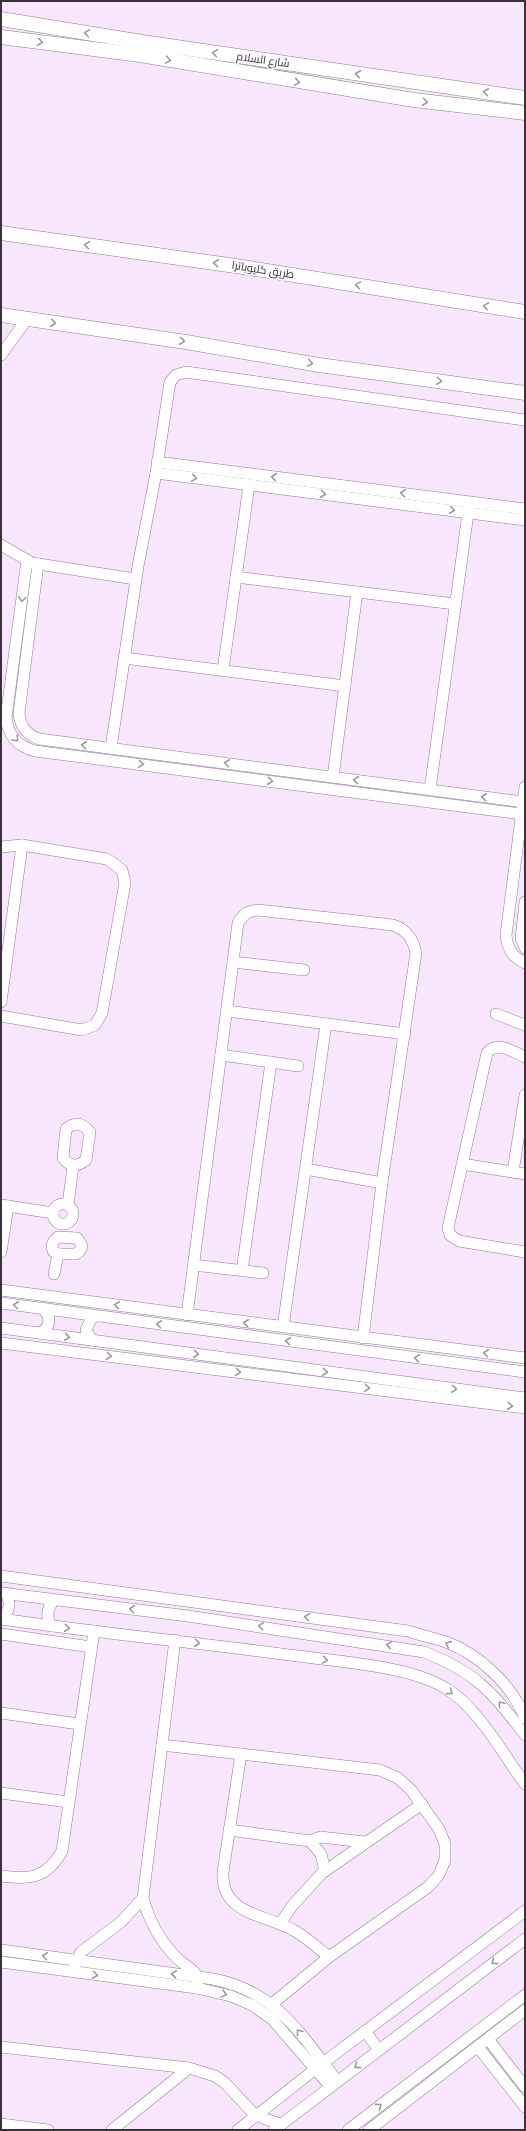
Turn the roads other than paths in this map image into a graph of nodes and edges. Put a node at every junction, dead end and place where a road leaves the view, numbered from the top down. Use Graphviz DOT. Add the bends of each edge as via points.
graph roads {
  1 [pos="1,19"];
  2 [pos="1,36"];
  3 [pos="141,49"];
  4 [pos="525,98"];
  5 [pos="525,113"];
  6 [pos="1,233"];
  7 [pos="525,312"];
  8 [pos="1,316"];
  9 [pos="27,319"];
  10 [pos="1,355"];
  11 [pos="525,393"];
  12 [pos="525,420"];
  13 [pos="156,468"];
  14 [pos="238,478"];
  15 [pos="249,485"];
  16 [pos="468,507"];
  17 [pos="525,509"];
  18 [pos="525,520"];
  19 [pos="1,545"];
  20 [pos="27,560"];
  21 [pos="38,564"];
  22 [pos="236,578"];
  23 [pos="135,579"];
  24 [pos="357,592"];
  25 [pos="455,604"];
  26 [pos="124,658"];
  27 [pos="223,670"];
  28 [pos="345,686"];
  29 [pos="111,748"];
  30 [pos="332,777"];
  31 [pos="525,787"];
  32 [pos="430,790"];
  33 [pos="523,802"];
  34 [pos="522,814"];
  35 [pos="22,845"];
  36 [pos="1,847"];
  37 [pos="525,902"];
  38 [pos="525,948"];
  39 [pos="233,962"];
  40 [pos="525,963"];
  41 [pos="304,970"];
  42 [pos="1,1002"];
  43 [pos="227,1011"];
  44 [pos="496,1014"];
  45 [pos="1,1016"];
  46 [pos="326,1024"];
  47 [pos="525,1025"];
  48 [pos="405,1034"];
  49 [pos="221,1055"];
  50 [pos="525,1057"];
  51 [pos="271,1062"];
  52 [pos="298,1066"];
  53 [pos="525,1095"];
  54 [pos="462,1164"];
  55 [pos="73,1166"];
  56 [pos="306,1169"];
  57 [pos="513,1172"];
  58 [pos="525,1174"];
  59 [pos="382,1183"];
  60 [pos="68,1205"];
  61 [pos="4,1206"];
  62 [pos="53,1213"];
  63 [pos="68,1224"];
  64 [pos="66,1237"];
  65 [pos="1,1252"];
  66 [pos="525,1252"];
  67 [pos="58,1254"];
  68 [pos="194,1265"];
  69 [pos="242,1271"];
  70 [pos="263,1273"];
  71 [pos="54,1274"];
  72 [pos="1,1290"];
  73 [pos="1,1303"];
  74 [pos="42,1308"];
  75 [pos="187,1315"];
  76 [pos="96,1316"];
  77 [pos="283,1327"];
  78 [pos="1,1328"];
  79 [pos="39,1333"];
  80 [pos="363,1338"];
  81 [pos="92,1340"];
  82 [pos="1,1343"];
  83 [pos="525,1358"];
  84 [pos="525,1372"];
  85 [pos="525,1398"];
  86 [pos="525,1408"];
  87 [pos="1,1576"];
  88 [pos="3,1593"];
  89 [pos="54,1600"];
  90 [pos="228,1606"];
  91 [pos="1,1618"];
  92 [pos="225,1621"];
  93 [pos="51,1626"];
  94 [pos="94,1631"];
  95 [pos="1,1634"];
  96 [pos="175,1640"];
  97 [pos="91,1647"];
  98 [pos="1,1713"];
  99 [pos="525,1718"];
  100 [pos="79,1724"];
  101 [pos="525,1735"];
  102 [pos="162,1745"];
  103 [pos="241,1754"];
  104 [pos="525,1783"];
  105 [pos="1,1793"];
  106 [pos="68,1802"];
  107 [pos="422,1804"];
  108 [pos="229,1830"];
  109 [pos="310,1842"];
  110 [pos="366,1842"];
  111 [pos="325,1871"];
  112 [pos="1,1876"];
  113 [pos="142,1898"];
  114 [pos="525,1911"];
  115 [pos="280,1924"];
  116 [pos="525,1939"];
  117 [pos="1,1950"];
  118 [pos="329,1957"];
  119 [pos="76,1959"];
  120 [pos="1,1962"];
  121 [pos="74,1972"];
  122 [pos="196,1977"];
  123 [pos="197,1988"];
  124 [pos="525,1995"];
  125 [pos="272,2004"];
  126 [pos="525,2010"];
  127 [pos="365,2032"];
  128 [pos="488,2039"];
  129 [pos="1,2047"];
  130 [pos="478,2047"];
  131 [pos="379,2050"];
  132 [pos="319,2066"];
  133 [pos="189,2068"];
  134 [pos="334,2083"];
  135 [pos="525,2087"];
  136 [pos="240,2100"];
  137 [pos="525,2107"];
  138 [pos="257,2115"];
  139 [pos="1,2124"];
  140 [pos="249,2126"];
  141 [pos="282,2126"];
  142 [pos="48,2130"];
  143 [pos="112,2130"];
  144 [pos="238,2130"];
  145 [pos="348,2130"];
  146 [pos="369,2130"];
  3 -- 1 [label="main road, شارع السلام, one-way"];
  2 -- 3 [label="main road, شارع السلام, one-way"];
  4 -- 3 [label="main road, شارع السلام, one-way"];
  3 -- 5 [label="main road, شارع السلام, one-way" via="348,90"];
  7 -- 6 [label="main road, طريق كليوباترا, one-way" via="244,267"];
  8 -- 9 [label="main road"];
  9 -- 10 [label="street"];
  9 -- 11 [label="main road, one-way" via="193,343 319,365"];
  12 -- 13 [label="street" via="186,372 170,382"];
  13 -- 14 [label="street"];
  13 -- 23 [label="street"];
  14 -- 15 [label="street"];
  16 -- 14 [label="street, one-way"];
  15 -- 16 [label="street, one-way"];
  15 -- 22 [label="street"];
  16 -- 17 [label="street"];
  16 -- 18 [label="street"];
  16 -- 25 [label="street"];
  19 -- 20 [label="street"];
  20 -- 21 [label="street"];
  20 -- 34 [label="street, one-way" via="6,718 11,735 24,747 35,751"];
  21 -- 23 [label="street"];
  29 -- 21 [label="street, one-way" via="39,739 27,732 20,720"];
  22 -- 24 [label="street"];
  22 -- 27 [label="street"];
  23 -- 26 [label="street"];
  24 -- 25 [label="street"];
  24 -- 28 [label="street"];
  25 -- 32 [label="street"];
  26 -- 27 [label="street"];
  26 -- 29 [label="street"];
  27 -- 28 [label="street"];
  28 -- 30 [label="street"];
  30 -- 29 [label="street, one-way"];
  32 -- 30 [label="street, one-way"];
  31 -- 33 [label="street"];
  33 -- 32 [label="street, one-way"];
  33 -- 34 [label="street"];
  34 -- 40 [label="street" via="506,940 511,953"];
  35 -- 36 [label="street"];
  35 -- 42 [label="street"];
  35 -- 45 [label="street" via="107,859 122,870 125,883 102,1012 95,1025 82,1030"];
  37 -- 38 [label="street" via="521,938"];
  39 -- 41 [label="street"];
  39 -- 43 [label="street"];
  39 -- 48 [label="street" via="238,922 250,911 398,926 410,937 416,953"];
  43 -- 46 [label="street"];
  43 -- 49 [label="street"];
  44 -- 47 [label="street"];
  46 -- 48 [label="street"];
  46 -- 56 [label="street"];
  48 -- 59 [label="street"];
  49 -- 51 [label="street"];
  49 -- 68 [label="street"];
  50 -- 54 [label="street" via="500,1046 486,1053"];
  51 -- 52 [label="street"];
  51 -- 69 [label="street"];
  53 -- 57 [label="street"];
  54 -- 57 [label="street"];
  54 -- 66 [label="street" via="448,1224 450,1236 459,1241"];
  55 -- 60 [label="street"];
  56 -- 59 [label="street"];
  56 -- 77 [label="street"];
  57 -- 58 [label="street"];
  59 -- 80 [label="street"];
  60 -- 62 [label="street" via="58,1205"];
  60 -- 63 [label="street" via="73,1212"];
  61 -- 62 [label="street"];
  61 -- 65 [label="street"];
  62 -- 63 [label="street" via="55,1221 59,1224"];
  63 -- 64 [label="street"];
  64 -- 67 [label="street" via="54,1240 53,1251"];
  64 -- 67 [label="street" via="77,1238 82,1246 80,1251 76,1254"];
  67 -- 71 [label="street"];
  68 -- 69 [label="street"];
  68 -- 75 [label="street"];
  69 -- 70 [label="street"];
  75 -- 72 [label="street, one-way"];
  74 -- 73 [label="street, one-way"];
  74 -- 76 [label="street"];
  74 -- 79 [label="street" via="49,1318 48,1325"];
  77 -- 75 [label="street, one-way"];
  76 -- 81 [label="street" via="91,1319 86,1330"];
  84 -- 76 [label="street, one-way"];
  77 -- 80 [label="street"];
  78 -- 79 [label="street"];
  79 -- 81 [label="street, one-way"];
  83 -- 80 [label="street, one-way"];
  81 -- 85 [label="street, one-way"];
  82 -- 86 [label="street, one-way"];
  87 -- 90 [label="street"];
  88 -- 89 [label="street"];
  88 -- 91 [label="street" via="10,1603"];
  92 -- 89 [label="street, one-way"];
  89 -- 93 [label="street" via="49,1606 48,1614"];
  90 -- 92 [label="street"];
  99 -- 90 [label="street, one-way" via="513,1697 484,1665 448,1643 408,1631"];
  91 -- 93 [label="street"];
  101 -- 92 [label="street, one-way" via="490,1691 462,1669 444,1659 404,1648"];
  93 -- 94 [label="street, one-way"];
  94 -- 96 [label="street"];
  94 -- 97 [label="street"];
  95 -- 97 [label="street"];
  96 -- 102 [label="street"];
  96 -- 104 [label="street, one-way" via="390,1670 434,1681 449,1690 477,1717"];
  97 -- 100 [label="street"];
  98 -- 100 [label="street"];
  100 -- 106 [label="street"];
  102 -- 103 [label="street"];
  102 -- 113 [label="street"];
  103 -- 107 [label="street" via="380,1770 398,1778"];
  103 -- 108 [label="street"];
  105 -- 106 [label="street"];
  106 -- 112 [label="street" via="62,1851 53,1865 40,1875 29,1878"];
  107 -- 110 [label="street"];
  107 -- 118 [label="street" via="439,1829 445,1844 445,1860 439,1876 428,1888"];
  108 -- 109 [label="street"];
  108 -- 115 [label="street" via="222,1884 226,1896 245,1910"];
  109 -- 110 [label="street" via="320,1837"];
  109 -- 111 [label="street" via="321,1854"];
  110 -- 111 [label="street"];
  111 -- 115 [label="street" via="306,1888"];
  113 -- 119 [label="street" via="121,1922 84,1948"];
  113 -- 122 [label="street" via="159,1937"];
  114 -- 127 [label="street"];
  115 -- 118 [label="street" via="294,1931"];
  116 -- 131 [label="street, one-way"];
  119 -- 117 [label="street, one-way"];
  118 -- 125 [label="street"];
  119 -- 121 [label="street"];
  122 -- 119 [label="street, one-way"];
  120 -- 121 [label="street"];
  121 -- 123 [label="street, one-way"];
  122 -- 123 [label="street"];
  122 -- 125 [label="street" via="234,1984"];
  123 -- 132 [label="street, one-way" via="231,1996 262,2012 281,2027"];
  145 -- 124 [label="street, one-way"];
  132 -- 125 [label="street, one-way" via="289,2019"];
  126 -- 128 [label="street"];
  127 -- 131 [label="street"];
  127 -- 132 [label="street"];
  128 -- 130 [label="street"];
  128 -- 135 [label="street"];
  129 -- 133 [label="street"];
  130 -- 137 [label="street"];
  130 -- 146 [label="street"];
  131 -- 134 [label="street, one-way"];
  132 -- 134 [label="street"];
  132 -- 138 [label="street"];
  133 -- 136 [label="street" via="215,2076"];
  133 -- 143 [label="street"];
  134 -- 141 [label="street"];
  136 -- 138 [label="street"];
  136 -- 140 [label="street"];
  138 -- 140 [label="street"];
  138 -- 141 [label="street"];
  139 -- 142 [label="street"];
  140 -- 144 [label="street"];
}
